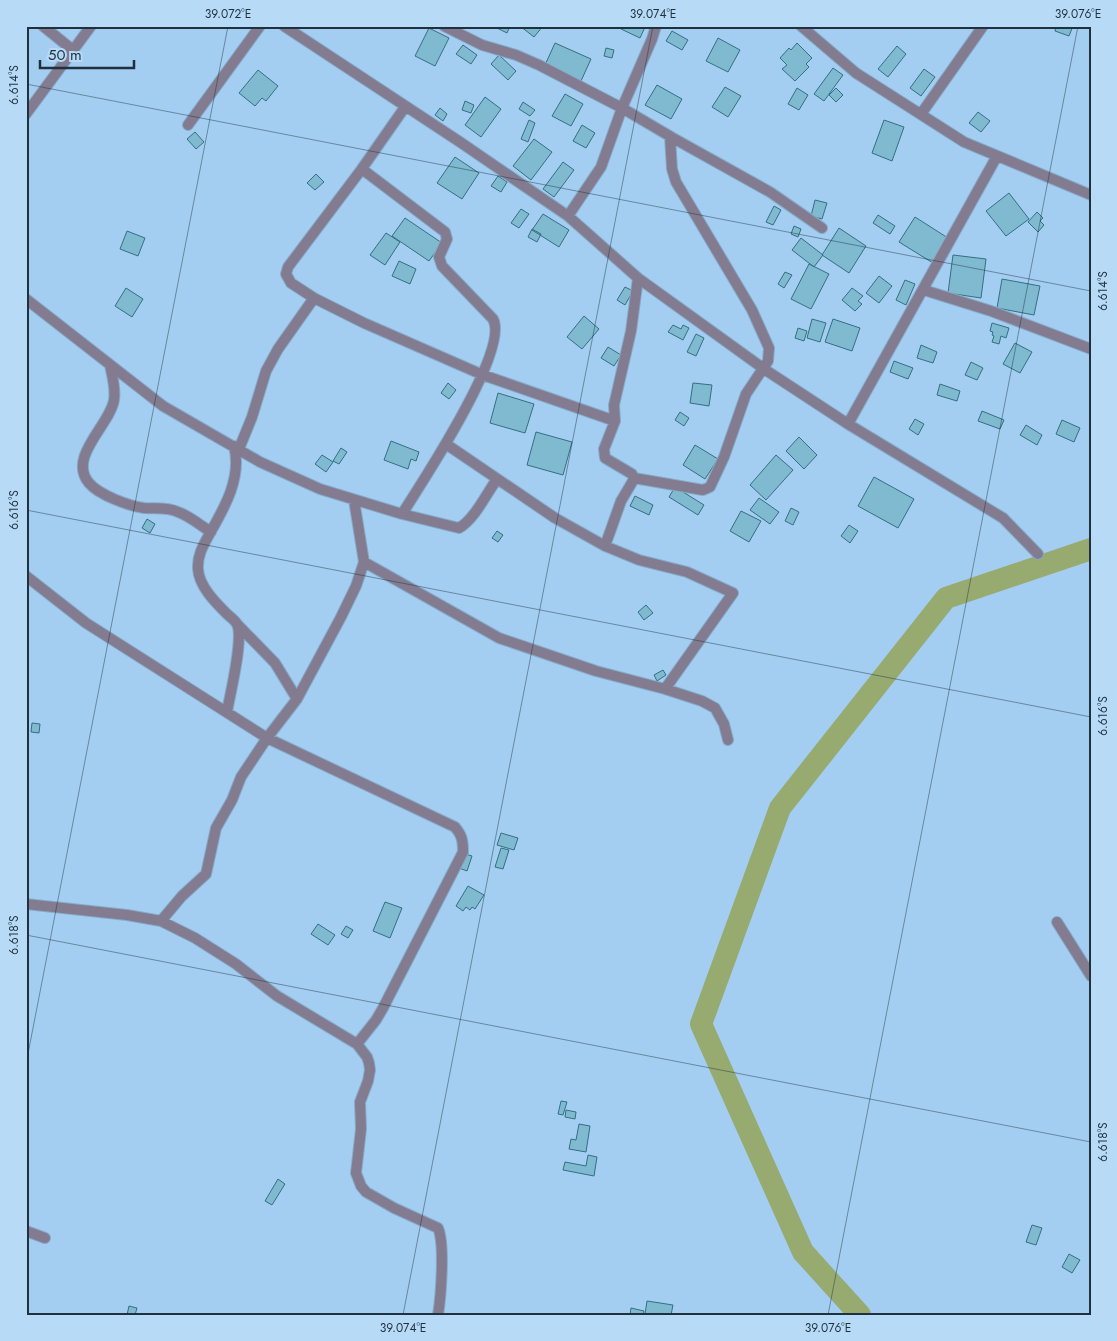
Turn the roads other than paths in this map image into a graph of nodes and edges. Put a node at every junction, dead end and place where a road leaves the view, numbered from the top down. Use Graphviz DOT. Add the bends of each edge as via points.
graph roads {
  1 [pos="42,26"];
  2 [pos="91,26"];
  3 [pos="260,26"];
  4 [pos="284,26"];
  5 [pos="444,26"];
  6 [pos="656,26"];
  7 [pos="801,26"];
  8 [pos="983,26"];
  9 [pos="74,50"];
  10 [pos="405,107"];
  11 [pos="622,108"];
  12 [pos="26,114"];
  13 [pos="921,114"];
  14 [pos="188,125"];
  15 [pos="670,137"];
  16 [pos="997,156"];
  17 [pos="362,169"];
  18 [pos="1091,196"];
  19 [pos="568,216"];
  20 [pos="822,228"];
  21 [pos="638,278"];
  22 [pos="924,290"];
  23 [pos="314,298"];
  24 [pos="26,299"];
  25 [pos="1091,349"];
  26 [pos="110,366"];
  27 [pos="764,369"];
  28 [pos="483,375"];
  29 [pos="616,421"];
  30 [pos="848,424"];
  31 [pos="446,444"];
  32 [pos="236,448"];
  33 [pos="497,478"];
  34 [pos="634,478"];
  35 [pos="354,500"];
  36 [pos="402,514"];
  37 [pos="211,532"];
  38 [pos="605,546"];
  39 [pos="1038,554"];
  40 [pos="364,562"];
  41 [pos="26,576"];
  42 [pos="236,624"];
  43 [pos="665,690"];
  44 [pos="297,699"];
  45 [pos="227,712"];
  46 [pos="268,738"];
  47 [pos="728,740"];
  48 [pos="26,904"];
  49 [pos="161,921"];
  50 [pos="1057,922"];
  51 [pos="1091,976"];
  52 [pos="356,1044"];
  53 [pos="26,1231"];
  54 [pos="45,1238"];
  55 [pos="438,1315"];
  1 -- 9 [label="street"];
  2 -- 9 [label="street"];
  3 -- 14 [label="street"];
  4 -- 10 [label="street"];
  5 -- 11 [label="street" via="482,45 538,65"];
  6 -- 11 [label="street"];
  7 -- 13 [label="street" via="856,73"];
  8 -- 13 [label="street"];
  9 -- 12 [label="street"];
  10 -- 17 [label="street"];
  10 -- 19 [label="street"];
  11 -- 15 [label="street"];
  11 -- 19 [label="street" via="602,167"];
  13 -- 16 [label="street" via="964,142"];
  15 -- 20 [label="street" via="770,192"];
  15 -- 27 [label="street" via="676,182 752,310 768,348"];
  16 -- 18 [label="street"];
  16 -- 22 [label="street"];
  17 -- 23 [label="street" via="288,267 286,274 291,283"];
  17 -- 28 [label="street" via="445,232 447,239 439,257 442,266 495,324"];
  19 -- 21 [label="street"];
  21 -- 27 [label="street"];
  21 -- 29 [label="street" via="631,331 614,405"];
  22 -- 25 [label="street"];
  22 -- 30 [label="street"];
  23 -- 28 [label="street"];
  23 -- 32 [label="street" via="266,371 252,417"];
  24 -- 26 [label="street"];
  26 -- 32 [label="street" via="163,406"];
  26 -- 37 [label="street" via="114,400 86,451 84,472 89,483 127,503 179,512"];
  27 -- 30 [label="street"];
  27 -- 34 [label="street" via="746,394 724,457 708,488 702,490"];
  28 -- 29 [label="street"];
  28 -- 31 [label="street"];
  29 -- 34 [label="street" via="604,455"];
  30 -- 39 [label="street" via="1003,518"];
  31 -- 33 [label="street"];
  31 -- 36 [label="street"];
  32 -- 35 [label="street" via="308,485"];
  32 -- 37 [label="street" via="234,479"];
  33 -- 36 [label="street" via="474,513 459,528"];
  33 -- 38 [label="street" via="555,518"];
  34 -- 38 [label="street" via="620,501"];
  35 -- 36 [label="street"];
  35 -- 40 [label="street"];
  37 -- 42 [label="street" via="201,550 198,570 208,593"];
  38 -- 43 [label="street" via="639,560 687,572 733,593"];
  40 -- 43 [label="street" via="498,638 596,672"];
  40 -- 44 [label="street" via="341,617"];
  41 -- 45 [label="street" via="86,622"];
  42 -- 44 [label="street" via="276,663"];
  42 -- 45 [label="street" via="238,641"];
  43 -- 47 [label="street" via="715,708"];
  44 -- 46 [label="street"];
  45 -- 46 [label="street"];
  46 -- 49 [label="street" via="242,777 216,828 206,874"];
  46 -- 52 [label="street" via="455,826 463,840 463,852 390,994 376,1020"];
  48 -- 49 [label="street"];
  49 -- 52 [label="street" via="195,938 277,996"];
  50 -- 51 [label="street"];
  52 -- 55 [label="street" via="367,1057 370,1070 360,1102 357,1178 366,1192 438,1228 442,1241"];
  53 -- 54 [label="street"];
}
